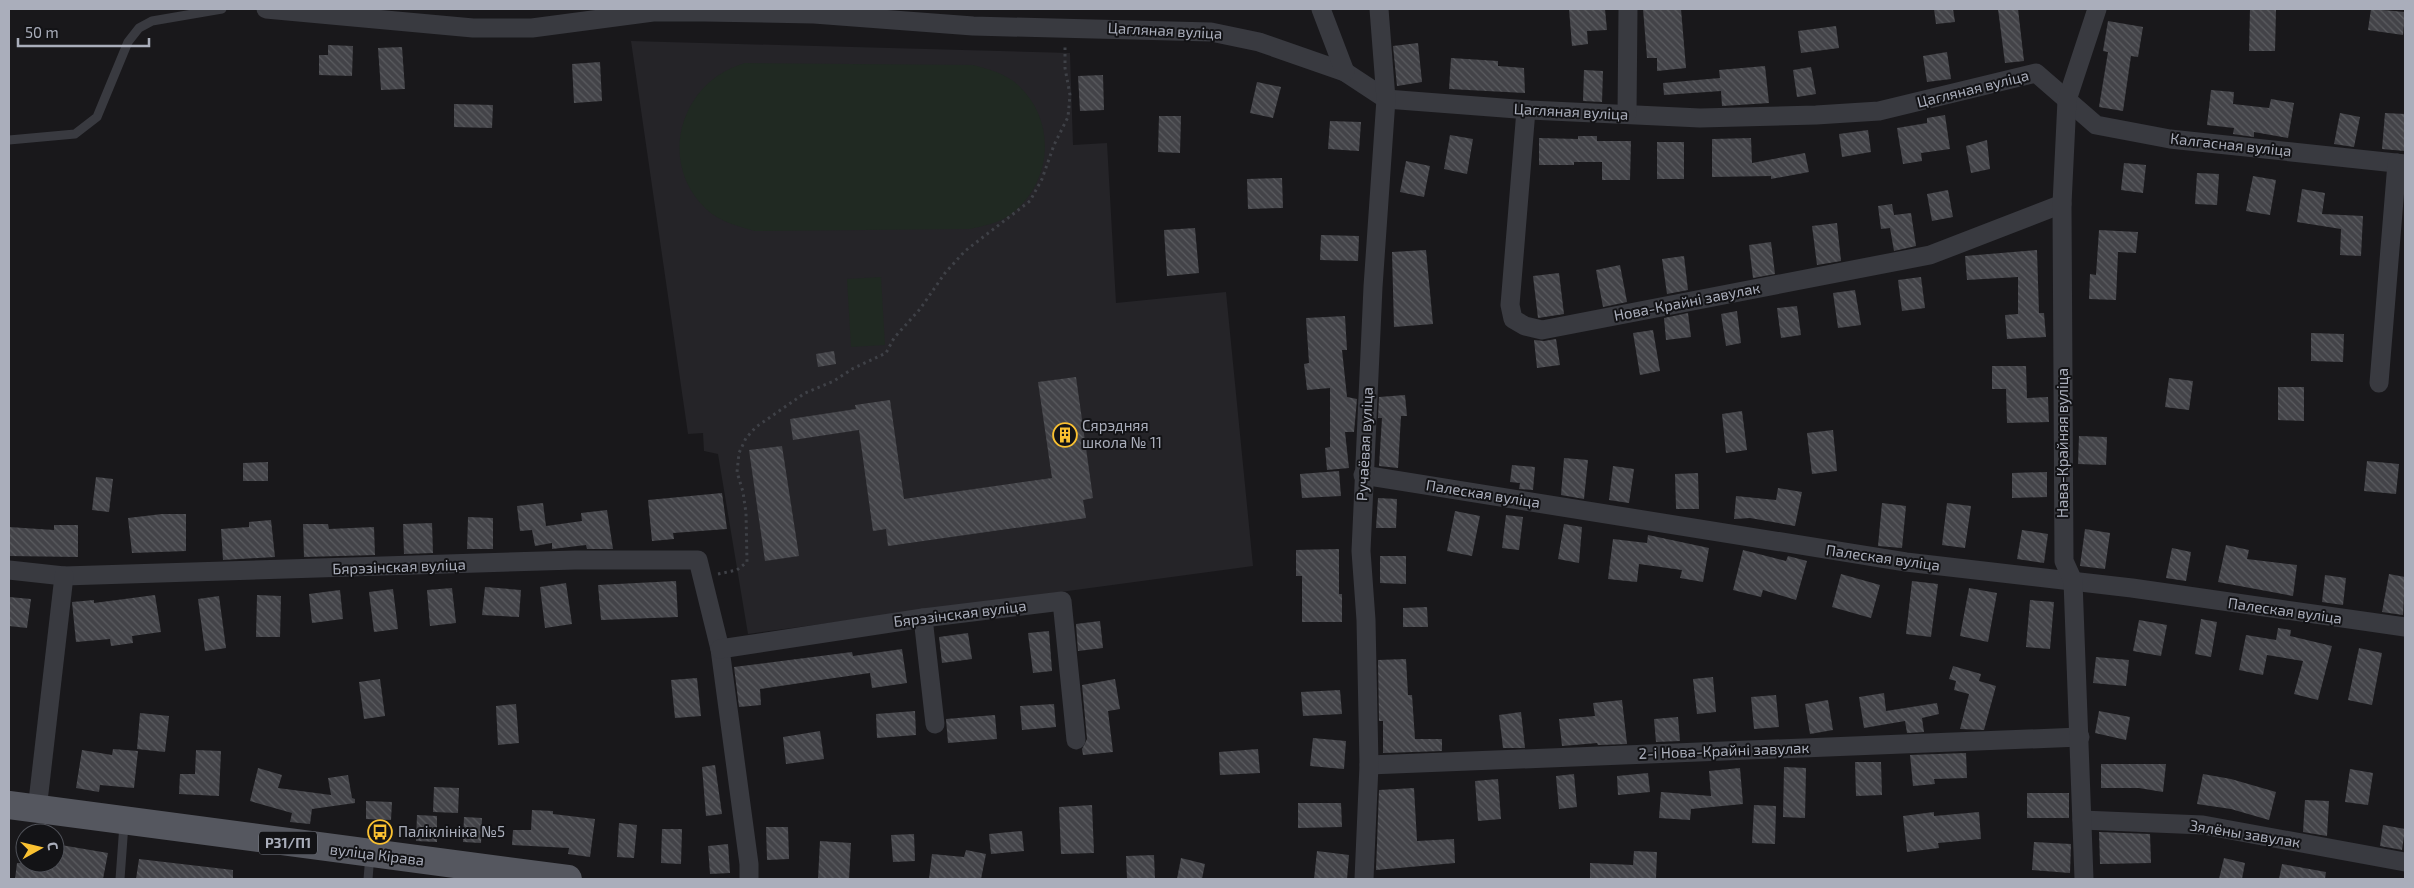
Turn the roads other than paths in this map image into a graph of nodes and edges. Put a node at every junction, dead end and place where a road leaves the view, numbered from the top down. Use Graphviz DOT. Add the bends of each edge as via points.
graph roads {
  1 [pos="222,9"];
  2 [pos="266,9"];
  3 [pos="1321,9"];
  4 [pos="1379,9"];
  5 [pos="1628,9"];
  6 [pos="2097,9"];
  7 [pos="1345,72"];
  8 [pos="1386,99"];
  9 [pos="2067,100"];
  10 [pos="1526,110"];
  11 [pos="1627,114"];
  12 [pos="9,140"];
  13 [pos="2401,163"];
  14 [pos="2062,204"];
  15 [pos="2379,383"];
  16 [pos="1363,475"];
  17 [pos="9,570"];
  18 [pos="64,576"];
  19 [pos="2073,581"];
  20 [pos="923,618"];
  21 [pos="2405,628"];
  22 [pos="720,649"];
  23 [pos="934,724"];
  24 [pos="2080,737"];
  25 [pos="1076,740"];
  26 [pos="1369,765"];
  27 [pos="9,805"];
  28 [pos="37,810"];
  29 [pos="2082,820"];
  30 [pos="125,821"];
  31 [pos="2405,862"];
  32 [pos="369,867"];
  33 [pos="120,879"];
  34 [pos="568,879"];
  35 [pos="749,879"];
  36 [pos="1364,879"];
  37 [pos="2084,879"];
  1 -- 12 [label="lane" via="152,21 139,28 128,42 97,117 75,134"];
  2 -- 7 [label="street, Цагляная вуліца" via="473,28 532,28 653,12 814,14 973,26 1189,31 1234,35"];
  3 -- 7 [label="street"];
  4 -- 8 [label="street, Ручаёвая вуліца"];
  5 -- 11 [label="street"];
  6 -- 9 [label="street, Нава-Крайняя вуліца"];
  7 -- 8 [label="street, Цагляная вуліца"];
  8 -- 10 [label="street, Цагляная вуліца"];
  8 -- 16 [label="street, Ручаёвая вуліца"];
  9 -- 11 [label="street, Цагляная вуліца" via="2036,73 1879,111 1700,118"];
  9 -- 13 [label="street, Калгасная вуліца" via="2096,125 2170,139"];
  9 -- 14 [label="street, Нава-Крайняя вуліца"];
  10 -- 11 [label="street, Цагляная вуліца"];
  10 -- 14 [label="street, Нова-Крайні завулак" via="1510,305 1513,319 1542,330 1930,255"];
  13 -- 15 [label="street"];
  14 -- 19 [label="street, Нава-Крайняя вуліца" via="2064,561"];
  16 -- 19 [label="street, Палеская вуліца" via="1906,562"];
  16 -- 26 [label="street, Ручаёвая вуліца" via="1361,551"];
  17 -- 18 [label="street, Бярэзінская вуліца"];
  18 -- 22 [label="street, Бярэзінская вуліца" via="636,559 698,560"];
  18 -- 28 [label="street"];
  19 -- 21 [label="street, Палеская вуліца"];
  19 -- 24 [label="street, Нава-Крайняя вуліца"];
  20 -- 22 [label="street, Бярэзінская вуліца"];
  20 -- 23 [label="street"];
  20 -- 25 [label="street, Бярэзінская вуліца" via="1062,601"];
  22 -- 35 [label="street, Бярэзінская вуліца"];
  24 -- 26 [label="street, 2-і Нова-Крайні завулак"];
  24 -- 29 [label="street, Нава-Крайняя вуліца"];
  26 -- 36 [label="street, Ручаёвая вуліца"];
  27 -- 28 [label="main road, вуліца Кірава / Р31/П1"];
  28 -- 30 [label="main road, вуліца Кірава / Р31/П1"];
  29 -- 31 [label="street, Зялёны завулак" via="2203,825"];
  29 -- 37 [label="street, Нава-Крайняя вуліца"];
  30 -- 32 [label="main road, вуліца Кірава / Р31/П1"];
  30 -- 33 [label="lane"];
  32 -- 34 [label="main road, вуліца Кірава / Р31/П1"];
}
